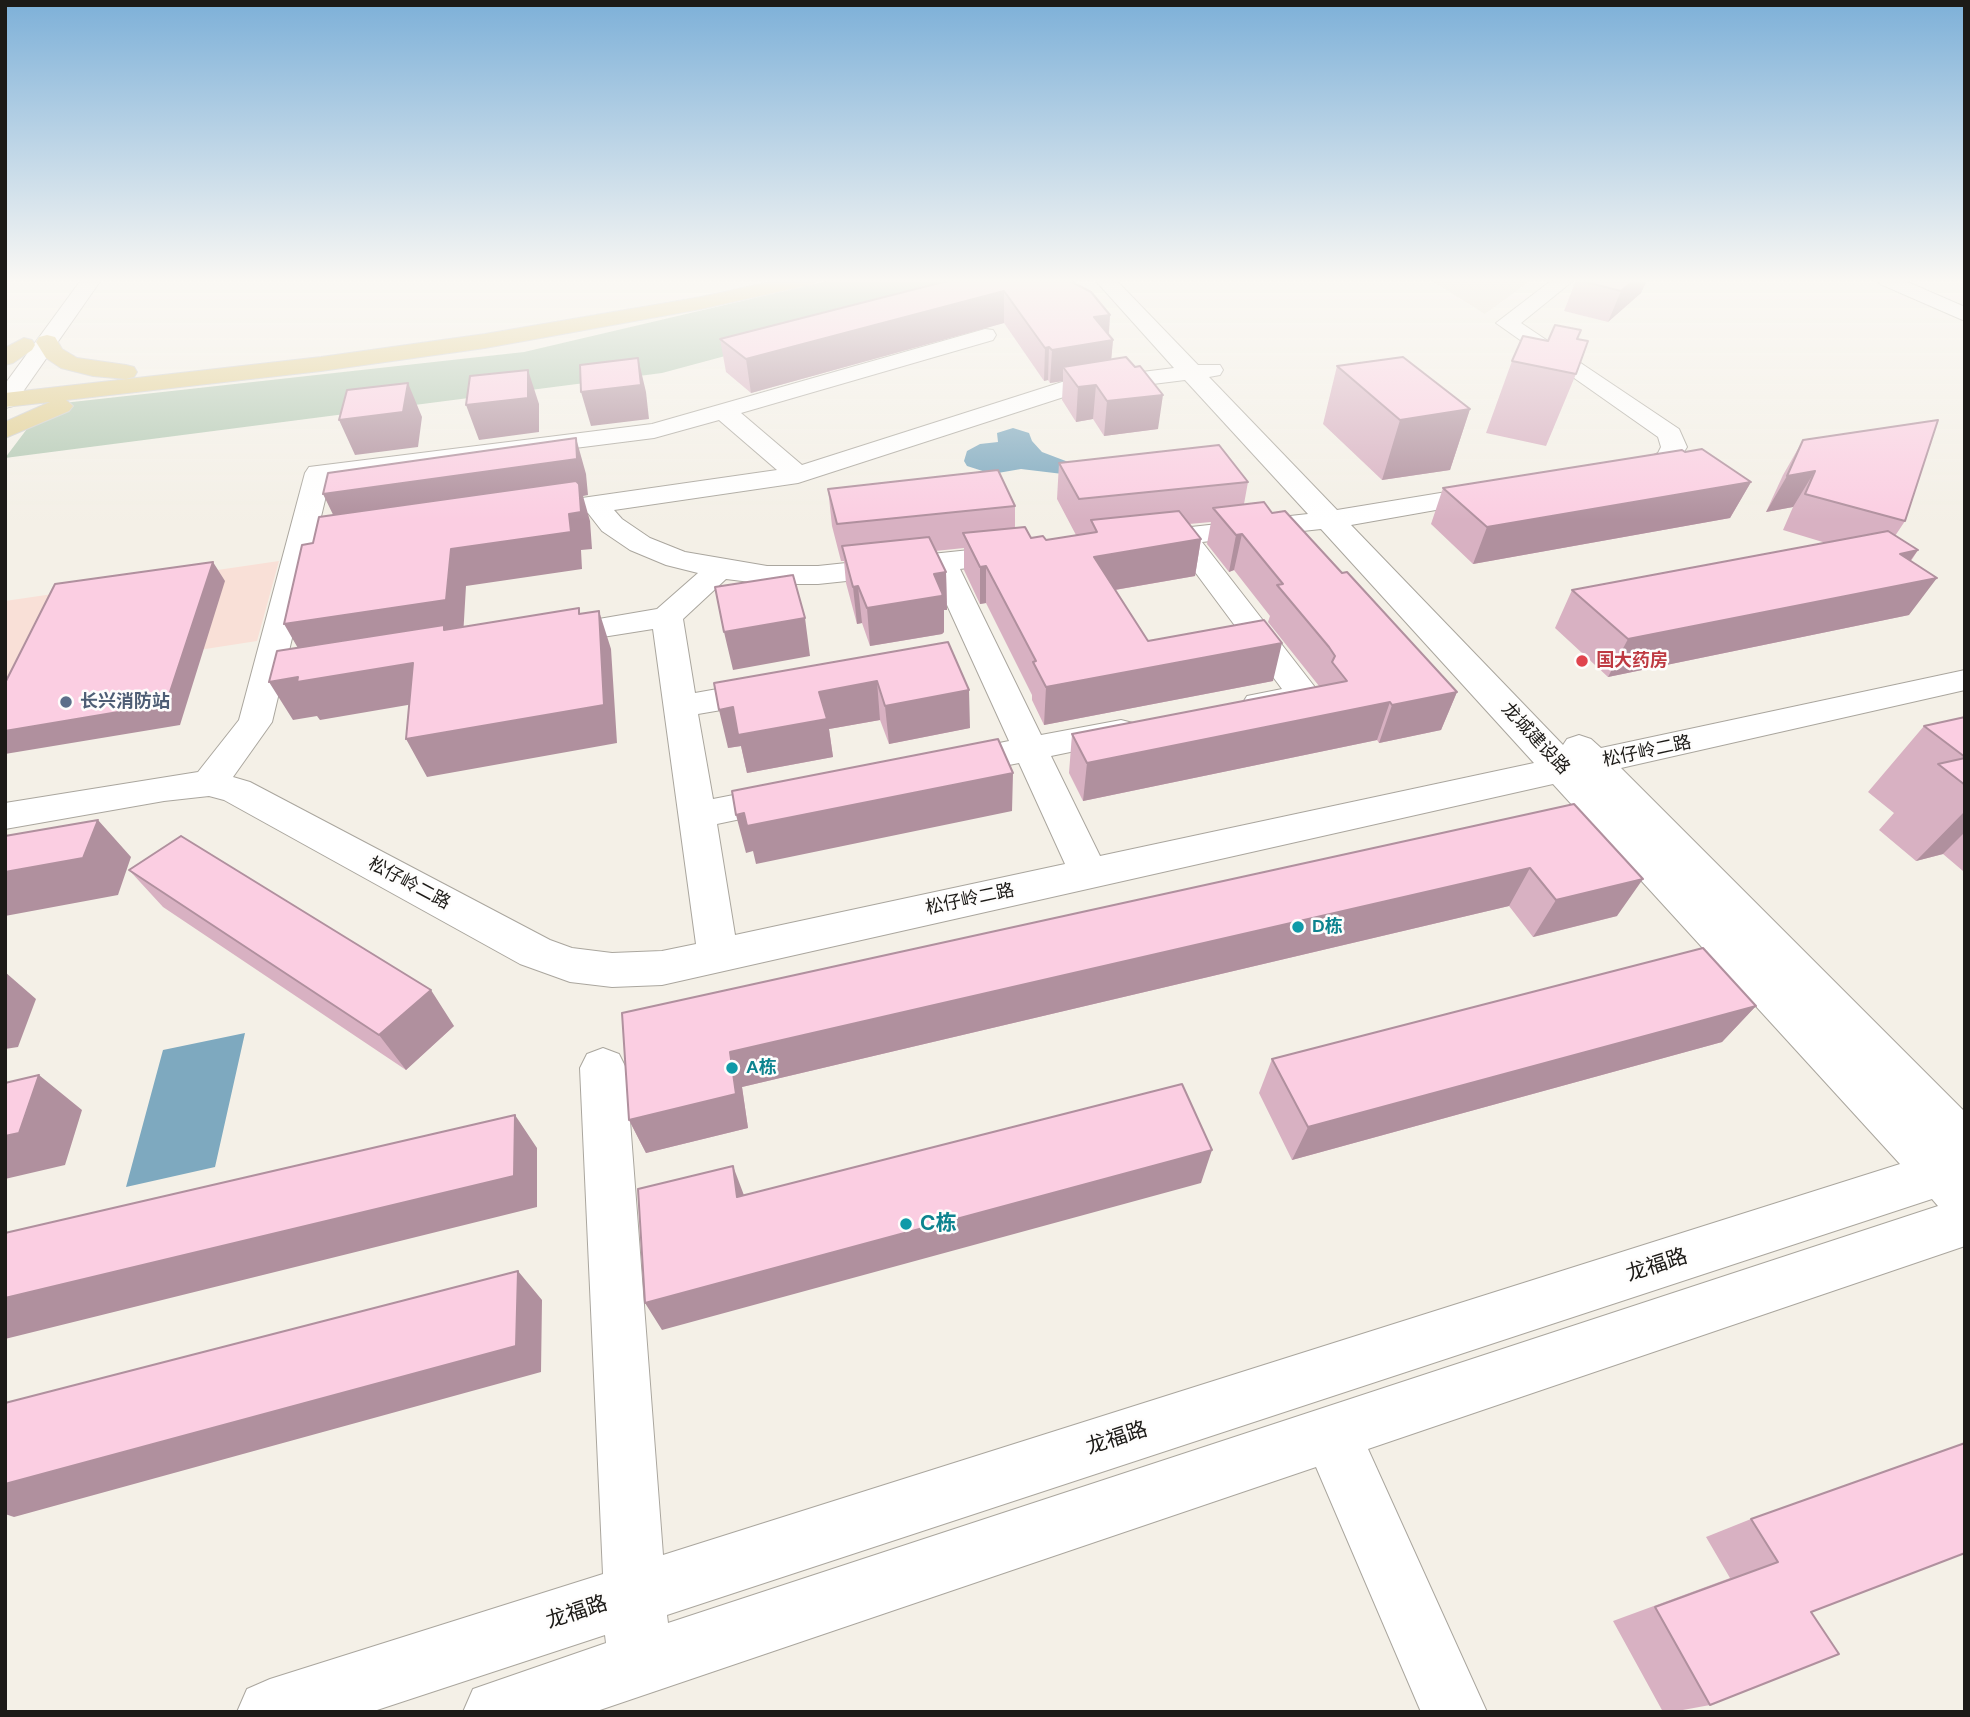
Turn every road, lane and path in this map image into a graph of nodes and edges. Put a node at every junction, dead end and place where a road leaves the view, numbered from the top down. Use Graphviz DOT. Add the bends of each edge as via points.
graph roads {
  1 [pos="18,360"];
  2 [pos="32,360"];
  3 [pos="63,360"];
  4 [pos="274,360"];
  5 [pos="348,360"];
  6 [pos="899,360"];
  7 [pos="1189,360"];
  8 [pos="1192,360"];
  9 [pos="1563,360"];
  10 [pos="1202,372"];
  11 [pos="136,379"];
  12 [pos="7,391"];
  13 [pos="724,411"];
  14 [pos="5,431"];
  15 [pos="798,475"];
  16 [pos="1600,475"];
  17 [pos="1518,489"];
  18 [pos="594,505"];
  19 [pos="554,510"];
  20 [pos="1342,518"];
  21 [pos="1183,536"];
  22 [pos="1116,543"];
  23 [pos="1049,550"];
  24 [pos="942,562"];
  25 [pos="719,569"];
  26 [pos="667,617"];
  27 [pos="519,641"];
  28 [pos="1965,681"];
  29 [pos="799,685"];
  30 [pos="680,706"];
  31 [pos="1222,711"];
  32 [pos="1154,725"];
  33 [pos="1031,749"];
  34 [pos="1579,766"];
  35 [pos="924,770"];
  36 [pos="209,783"];
  37 [pos="817,791"];
  38 [pos="697,815"];
  39 [pos="5,816"];
  40 [pos="1089,874"];
  41 [pos="718,955"];
  42 [pos="603,1068"];
  43 [pos="1960,1181"];
  44 [pos="1331,1433"];
  45 [pos="635,1594"];
  46 [pos="639,1664"];
  47 [pos="270,1712"];
  48 [pos="496,1712"];
  49 [pos="1454,1712"];
  1 -- 12 [label="street"];
  2 -- 12 [label="street"];
  3 -- 11 [label="main road"];
  4 -- 11 [label="main road"];
  5 -- 11 [label="main road"];
  6 -- 13 [label="street"];
  7 -- 10 [label="street, 龙城建设路"];
  8 -- 10 [label="street, 龙城建设路"];
  9 -- 16 [label="street" via="1655,422 1673,441 1673,453 1662,463"];
  10 -- 15 [label="street" via="1070,387"];
  10 -- 20 [label="street, 龙城建设路"];
  11 -- 12 [label="main road"];
  11 -- 14 [label="main road"];
  13 -- 15 [label="street"];
  13 -- 36 [label="street" via="654,431 318,472 313,546 279,680 255,722"];
  15 -- 18 [label="street"];
  17 -- 20 [label="street"];
  18 -- 19 [label="street"];
  18 -- 25 [label="street" via="612,525 640,544"];
  20 -- 21 [label="street"];
  20 -- 34 [label="street, 龙城建设路"];
  21 -- 22 [label="street"];
  21 -- 31 [label="street" via="1304,695"];
  23 -- 24 [label="street"];
  24 -- 25 [label="street" via="818,575"];
  24 -- 33 [label="street" via="972,655"];
  25 -- 26 [label="street"];
  26 -- 27 [label="street"];
  26 -- 30 [label="street"];
  28 -- 34 [label="street, 松仔岭二路"];
  29 -- 30 [label="street"];
  30 -- 38 [label="street"];
  32 -- 33 [label="street"];
  33 -- 35 [label="street"];
  33 -- 40 [label="street"];
  34 -- 40 [label="street, 松仔岭二路"];
  34 -- 43 [label="street, 龙城建设路"];
  36 -- 39 [label="street, 松仔岭二路"];
  36 -- 41 [label="street, 松仔岭二路" via="237,791 535,952 570,965 612,970 662,968"];
  37 -- 38 [label="street"];
  38 -- 41 [label="street"];
  40 -- 41 [label="street, 松仔岭二路"];
  42 -- 45 [label="street"];
  43 -- 44 [label="street"];
  43 -- 45 [label="street, 龙福路"];
  44 -- 46 [label="street"];
  44 -- 49 [label="street"];
  45 -- 46 [label="street"];
  45 -- 47 [label="street, 龙福路"];
  46 -- 48 [label="street"];
}
